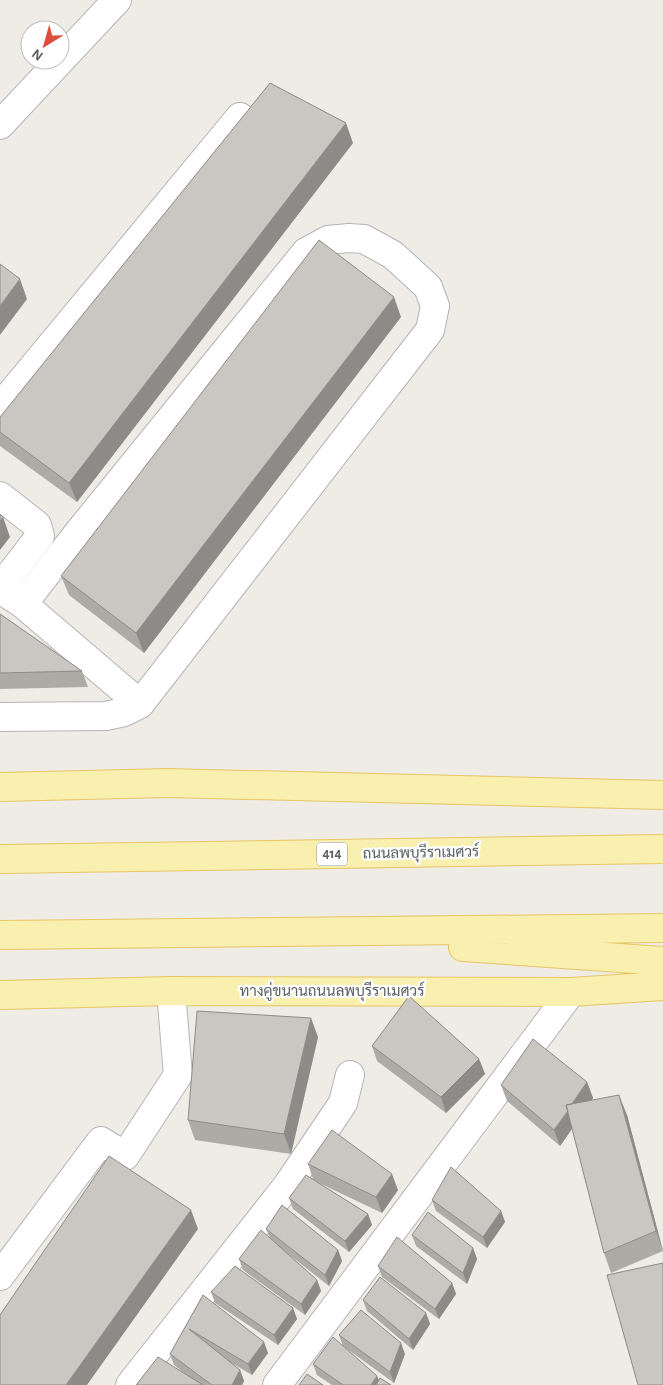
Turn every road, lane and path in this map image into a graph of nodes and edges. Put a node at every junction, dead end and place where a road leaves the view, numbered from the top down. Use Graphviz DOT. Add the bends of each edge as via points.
graph roads {
  1 [pos="117,0"];
  2 [pos="240,117"];
  3 [pos="0,125"];
  4 [pos="0,407"];
  5 [pos="0,496"];
  6 [pos="0,588"];
  7 [pos="23,604"];
  8 [pos="140,704"];
  9 [pos="0,717"];
  10 [pos="0,787"];
  11 [pos="663,795"];
  12 [pos="663,849"];
  13 [pos="0,859"];
  14 [pos="663,928"];
  15 [pos="270,933"];
  16 [pos="0,935"];
  17 [pos="663,961"];
  18 [pos="663,986"];
  19 [pos="171,991"];
  20 [pos="571,992"];
  21 [pos="0,995"];
  22 [pos="350,1074"];
  23 [pos="0,1276"];
  24 [pos="130,1385"];
  25 [pos="277,1385"];
  1 -- 3 [label="street"];
  2 -- 4 [label="street"];
  5 -- 6 [label="street" via="37,526 40,536"];
  6 -- 7 [label="street"];
  7 -- 8 [label="street"];
  7 -- 8 [label="street" via="306,252 328,240 349,238 364,239 393,255 428,287 435,306 430,330"];
  8 -- 9 [label="street" via="106,716"];
  10 -- 11 [label="main road" via="167,784"];
  12 -- 13 [label="main road, ถนนลพบุรีราเมศวร์ / 414"];
  14 -- 15 [label="main road"];
  15 -- 16 [label="main road"];
  15 -- 17 [label="main road"];
  18 -- 20 [label="main road, ทางคู่ขนานถนนลพบุรีราเมศวร์"];
  19 -- 20 [label="main road, ทางคู่ขนานถนนลพบุรีราเมศวร์"];
  19 -- 21 [label="main road, ทางคู่ขนานถนนลพบุรีราเมศวร์"];
  19 -- 23 [label="street" via="178,1075 125,1156 101,1141"];
  20 -- 25 [label="street"];
  22 -- 24 [label="street" via="343,1103 287,1186"];
}
